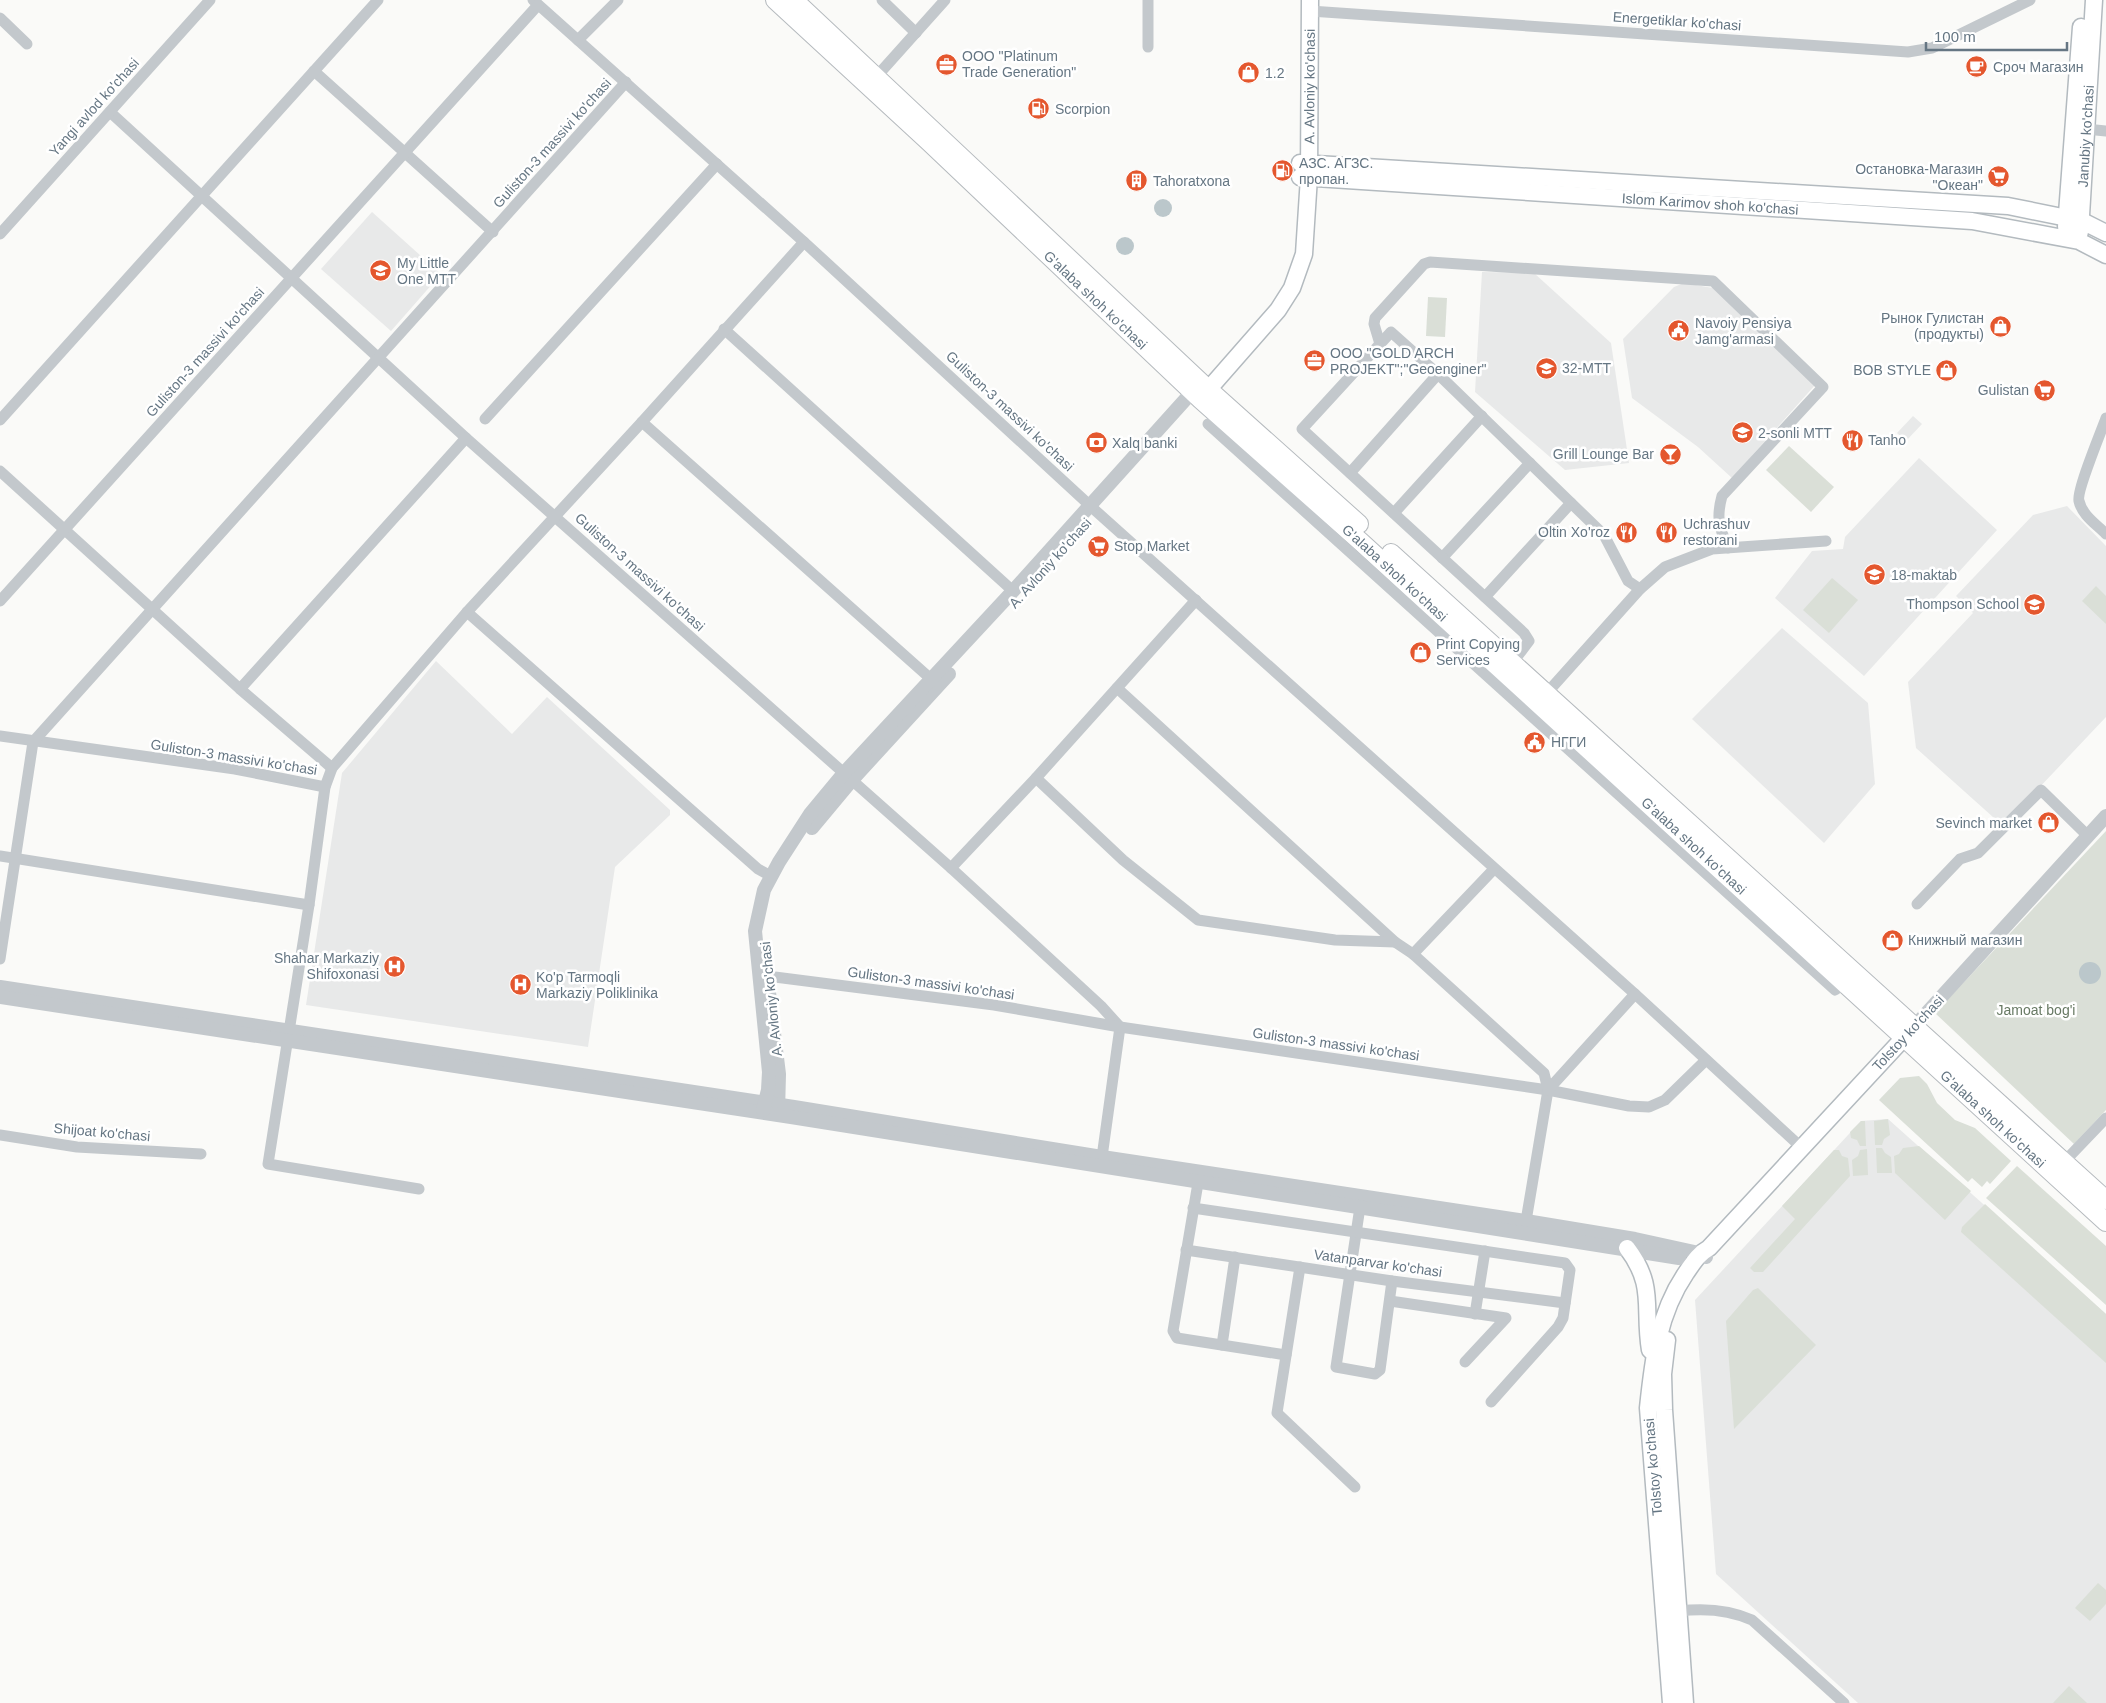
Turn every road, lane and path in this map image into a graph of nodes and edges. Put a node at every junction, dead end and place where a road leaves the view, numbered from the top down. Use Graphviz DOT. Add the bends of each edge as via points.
graph roads {
  1 [pos="210,0"];
  2 [pos="378,0"];
  3 [pos="618,0"];
  4 [pos="775,0"];
  5 [pos="794,0"];
  6 [pos="882,0"];
  7 [pos="946,0"];
  8 [pos="1148,0"];
  9 [pos="2030,0"];
  10 [pos="2084,0"];
  11 [pos="2094,0"];
  12 [pos="535,3"];
  13 [pos="1307,4"];
  14 [pos="0,18"];
  15 [pos="916,33"];
  16 [pos="578,40"];
  17 [pos="27,44"];
  18 [pos="1148,46"];
  19 [pos="314,70"];
  20 [pos="877,76"];
  21 [pos="626,82"];
  22 [pos="110,112"];
  23 [pos="2086,130"];
  24 [pos="2106,131"];
  25 [pos="404,153"];
  26 [pos="717,164"];
  27 [pos="1305,170"];
  28 [pos="202,195"];
  29 [pos="2075,220"];
  30 [pos="493,232"];
  31 [pos="2106,233"];
  32 [pos="0,234"];
  33 [pos="2072,240"];
  34 [pos="804,242"];
  35 [pos="2106,256"];
  36 [pos="292,278"];
  37 [pos="724,330"];
  38 [pos="1380,344"];
  39 [pos="380,358"];
  40 [pos="1438,374"];
  41 [pos="1200,390"];
  42 [pos="1482,416"];
  43 [pos="2106,418"];
  44 [pos="485,419"];
  45 [pos="0,420"];
  46 [pos="642,422"];
  47 [pos="1208,424"];
  48 [pos="466,438"];
  49 [pos="1253,455"];
  50 [pos="1530,463"];
  51 [pos="0,471"];
  52 [pos="1350,473"];
  53 [pos="1571,503"];
  54 [pos="1093,509"];
  55 [pos="1394,513"];
  56 [pos="556,517"];
  57 [pos="64,529"];
  58 [pos="2106,534"];
  59 [pos="1826,541"];
  60 [pos="1728,548"];
  61 [pos="1442,558"];
  62 [pos="1640,589"];
  63 [pos="1013,591"];
  64 [pos="1485,597"];
  65 [pos="1196,600"];
  66 [pos="0,601"];
  67 [pos="152,609"];
  68 [pos="467,612"];
  69 [pos="1513,662"];
  70 [pos="931,679"];
  71 [pos="1117,688"];
  72 [pos="240,689"];
  73 [pos="1546,694"];
  74 [pos="0,736"];
  75 [pos="33,742"];
  76 [pos="332,768"];
  77 [pos="848,776"];
  78 [pos="1036,778"];
  79 [pos="325,787"];
  80 [pos="2106,816"];
  81 [pos="2088,836"];
  82 [pos="0,856"];
  83 [pos="15,858"];
  84 [pos="952,868"];
  85 [pos="1494,870"];
  86 [pos="771,876"];
  87 [pos="1918,904"];
  88 [pos="309,905"];
  89 [pos="1395,942"];
  90 [pos="1413,954"];
  91 [pos="0,959"];
  92 [pos="767,976"];
  93 [pos="0,987"];
  94 [pos="1635,994"];
  95 [pos="0,997"];
  96 [pos="1120,1027"];
  97 [pos="1908,1033"];
  98 [pos="288,1036"];
  99 [pos="1706,1060"];
  100 [pos="1548,1090"];
  101 [pos="771,1109"];
  102 [pos="2106,1118"];
  103 [pos="0,1135"];
  104 [pos="1802,1148"];
  105 [pos="201,1154"];
  106 [pos="1102,1157"];
  107 [pos="2064,1162"];
  108 [pos="1198,1183"];
  109 [pos="419,1189"];
  110 [pos="2106,1200"];
  111 [pos="1363,1204"];
  112 [pos="1193,1208"];
  113 [pos="1526,1220"];
  114 [pos="2106,1222"];
  115 [pos="1356,1233"];
  116 [pos="1627,1248"];
  117 [pos="1186,1250"];
  118 [pos="1486,1251"];
  119 [pos="1235,1257"];
  120 [pos="1702,1257"];
  121 [pos="1300,1266"];
  122 [pos="1350,1274"];
  123 [pos="1392,1281"];
  124 [pos="1480,1292"];
  125 [pos="1390,1302"];
  126 [pos="1565,1303"];
  127 [pos="1475,1314"];
  128 [pos="1222,1345"];
  129 [pos="1286,1354"];
  130 [pos="1464,1362"];
  131 [pos="1652,1364"];
  132 [pos="1491,1402"];
  133 [pos="1355,1487"];
  134 [pos="1680,1611"];
  135 [pos="1671,1703"];
  136 [pos="1685,1703"];
  137 [pos="1844,1703"];
  1 -- 22 [label="street, Yangi avlod ko'chasi"];
  2 -- 19 [label="street"];
  3 -- 16 [label="street"];
  4 -- 41 [label="main road, G'alaba shoh ko'chasi"];
  5 -- 20 [label="main road, G'alaba shoh ko'chasi"];
  6 -- 15 [label="street"];
  7 -- 15 [label="street"];
  8 -- 18 [label="street"];
  9 -- 13 [label="street, Energetiklar ko'chasi" via="1932,48 1908,52"];
  10 -- 29 [label="main road, Janubiy ko'chasi"];
  11 -- 23 [label="main road, Janubiy ko'chasi"];
  12 -- 16 [label="street, Guliston-3 massivi ko'chasi"];
  12 -- 25 [label="street, Guliston-3 massivi ko'chasi"];
  13 -- 27 [label="main road, A. Avloniy ko'chasi"];
  14 -- 17 [label="street"];
  15 -- 20 [label="street"];
  16 -- 21 [label="street, Guliston-3 massivi ko'chasi"];
  19 -- 25 [label="street"];
  19 -- 28 [label="street"];
  20 -- 41 [label="main road, G'alaba shoh ko'chasi"];
  21 -- 26 [label="street, Guliston-3 massivi ko'chasi"];
  21 -- 30 [label="street, Guliston-3 massivi ko'chasi"];
  22 -- 28 [label="street, Guliston-3 massivi ko'chasi"];
  22 -- 32 [label="street, Yangi avlod ko'chasi"];
  23 -- 24 [label="street"];
  23 -- 29 [label="main road, Janubiy ko'chasi"];
  25 -- 30 [label="street"];
  25 -- 36 [label="street, Guliston-3 massivi ko'chasi"];
  26 -- 34 [label="street, Guliston-3 massivi ko'chasi"];
  26 -- 44 [label="street"];
  27 -- 29 [label="main road, Islom Karimov shoh ko'chasi" via="2008,206"];
  27 -- 33 [label="main road, Islom Karimov shoh ko'chasi" via="1972,221"];
  27 -- 41 [label="main road, A. Avloniy ko'chasi" via="1307,244 1292,288 1278,310"];
  28 -- 36 [label="street, Guliston-3 massivi ko'chasi"];
  28 -- 45 [label="street"];
  29 -- 31 [label="main road, Islom Karimov shoh ko'chasi"];
  29 -- 33 [label="main road, Janubiy ko'chasi"];
  30 -- 39 [label="street, Guliston-3 massivi ko'chasi"];
  33 -- 35 [label="main road, Islom Karimov shoh ko'chasi"];
  34 -- 37 [label="street, Guliston-3 massivi ko'chasi"];
  34 -- 54 [label="street, Guliston-3 massivi ko'chasi"];
  36 -- 39 [label="street, Guliston-3 massivi ko'chasi"];
  36 -- 57 [label="street, Guliston-3 massivi ko'chasi"];
  37 -- 46 [label="street, Guliston-3 massivi ko'chasi"];
  37 -- 63 [label="street"];
  38 -- 40 [label="street" via="1391,332"];
  38 -- 52 [label="street" via="1302,429"];
  38 -- 60 [label="street" via="1374,318 1424,264 1430,262 1713,281 1823,387 1722,496 1719,527"];
  39 -- 48 [label="street, Guliston-3 massivi ko'chasi"];
  39 -- 67 [label="street, Guliston-3 massivi ko'chasi"];
  40 -- 42 [label="street"];
  40 -- 52 [label="street"];
  41 -- 49 [label="main road, G'alaba shoh ko'chasi"];
  41 -- 54 [label="street, A. Avloniy ko'chasi"];
  41 -- 69 [label="main road, G'alaba shoh ko'chasi"];
  42 -- 50 [label="street"];
  42 -- 55 [label="street"];
  43 -- 58 [label="street" via="2080,484 2078,499 2084,514"];
  46 -- 56 [label="street, Guliston-3 massivi ko'chasi"];
  46 -- 70 [label="street"];
  47 -- 49 [label="street"];
  48 -- 56 [label="street, Guliston-3 massivi ko'chasi"];
  48 -- 72 [label="street"];
  49 -- 97 [label="main road, G'alaba shoh ko'chasi" via="1361,542 1546,720 1844,984"];
  50 -- 53 [label="street"];
  50 -- 61 [label="street"];
  51 -- 57 [label="street"];
  52 -- 55 [label="street"];
  53 -- 62 [label="street" via="1604,535 1628,580"];
  53 -- 64 [label="street"];
  54 -- 63 [label="street, A. Avloniy ko'chasi"];
  54 -- 65 [label="street, Guliston-3 massivi ko'chasi"];
  54 -- 77 [label="street, A. Avloniy ko'chasi"];
  55 -- 61 [label="street"];
  56 -- 68 [label="street, Guliston-3 massivi ko'chasi"];
  56 -- 77 [label="street, Guliston-3 massivi ko'chasi"];
  57 -- 66 [label="street, Guliston-3 massivi ko'chasi"];
  57 -- 67 [label="street"];
  59 -- 60 [label="street"];
  60 -- 62 [label="street" via="1712,549 1665,568"];
  61 -- 64 [label="street"];
  62 -- 73 [label="street"];
  63 -- 70 [label="street, A. Avloniy ko'chasi"];
  64 -- 69 [label="street" via="1530,641"];
  65 -- 71 [label="street"];
  65 -- 85 [label="street, Guliston-3 massivi ko'chasi"];
  67 -- 72 [label="street"];
  67 -- 75 [label="street, Guliston-3 massivi ko'chasi"];
  68 -- 76 [label="street, Guliston-3 massivi ko'chasi"];
  68 -- 86 [label="street" via="758,869"];
  69 -- 73 [label="main road, G'alaba shoh ko'chasi"];
  70 -- 77 [label="street, A. Avloniy ko'chasi"];
  71 -- 78 [label="street"];
  71 -- 89 [label="street"];
  72 -- 76 [label="street"];
  73 -- 97 [label="main road, G'alaba shoh ko'chasi"];
  74 -- 75 [label="street, Guliston-3 massivi ko'chasi"];
  75 -- 79 [label="street, Guliston-3 massivi ko'chasi" via="235,769"];
  75 -- 83 [label="street"];
  76 -- 79 [label="street, Guliston-3 massivi ko'chasi"];
  77 -- 84 [label="street, Guliston-3 massivi ko'chasi"];
  77 -- 86 [label="street, A. Avloniy ko'chasi" via="810,814"];
  77 -- 92 [label="street, A. Avloniy ko'chasi" via="787,865 772,894 764,917"];
  78 -- 84 [label="street"];
  78 -- 89 [label="street" via="1124,860 1198,920 1335,940"];
  79 -- 88 [label="street"];
  80 -- 81 [label="street, Tolstoy ko'chasi"];
  81 -- 87 [label="street" via="2040,790 1978,853 1960,858"];
  81 -- 97 [label="street, Tolstoy ko'chasi"];
  82 -- 83 [label="street"];
  83 -- 88 [label="street"];
  83 -- 91 [label="street"];
  84 -- 96 [label="street, Guliston-3 massivi ko'chasi"];
  85 -- 90 [label="street"];
  85 -- 94 [label="street, Guliston-3 massivi ko'chasi"];
  86 -- 101 [label="street, A. Avloniy ko'chasi" via="764,890 755,931"];
  88 -- 98 [label="street"];
  89 -- 90 [label="street"];
  90 -- 100 [label="street" via="1544,1073"];
  92 -- 96 [label="street, Guliston-3 massivi ko'chasi" via="984,1004"];
  92 -- 101 [label="street, A. Avloniy ko'chasi" via="775,1031"];
  93 -- 98 [label="street"];
  94 -- 99 [label="street, Guliston-3 massivi ko'chasi"];
  94 -- 100 [label="street"];
  95 -- 98 [label="street"];
  96 -- 100 [label="street, Guliston-3 massivi ko'chasi"];
  96 -- 106 [label="street"];
  97 -- 104 [label="main road, Tolstoy ko'chasi"];
  97 -- 107 [label="main road, G'alaba shoh ko'chasi"];
  97 -- 114 [label="main road, G'alaba shoh ko'chasi"];
  98 -- 101 [label="street"];
  98 -- 109 [label="street" via="268,1164"];
  99 -- 100 [label="street, Guliston-3 massivi ko'chasi" via="1665,1100 1649,1107"];
  99 -- 104 [label="street, Guliston-3 massivi ko'chasi"];
  100 -- 113 [label="street"];
  101 -- 106 [label="street"];
  101 -- 108 [label="street"];
  102 -- 107 [label="street"];
  103 -- 105 [label="street, Shijoat ko'chasi" via="77,1147"];
  104 -- 120 [label="main road, Tolstoy ko'chasi"];
  106 -- 111 [label="street"];
  107 -- 110 [label="main road, G'alaba shoh ko'chasi"];
  108 -- 111 [label="street"];
  108 -- 112 [label="street"];
  111 -- 113 [label="street"];
  111 -- 115 [label="street"];
  111 -- 116 [label="street"];
  112 -- 115 [label="street"];
  112 -- 117 [label="street"];
  113 -- 120 [label="street" via="1635,1239"];
  115 -- 118 [label="street"];
  115 -- 122 [label="street"];
  116 -- 120 [label="street"];
  116 -- 131 [label="main road" via="1640,1265 1646,1286"];
  117 -- 119 [label="street, Vatanparvar ko'chasi"];
  117 -- 128 [label="street" via="1173,1331 1177,1338"];
  118 -- 124 [label="street"];
  118 -- 126 [label="street" via="1565,1263 1570,1270"];
  119 -- 121 [label="street, Vatanparvar ko'chasi"];
  119 -- 128 [label="street"];
  120 -- 131 [label="main road, Tolstoy ko'chasi" via="1674,1290 1662,1317"];
  120 -- 134 [label="main road, Tolstoy ko'chasi" via="1681,1297 1669,1331 1663,1374"];
  121 -- 122 [label="street, Vatanparvar ko'chasi"];
  121 -- 129 [label="street"];
  122 -- 123 [label="street, Vatanparvar ko'chasi"];
  122 -- 125 [label="street" via="1336,1366 1375,1374 1380,1370"];
  123 -- 124 [label="street, Vatanparvar ko'chasi"];
  123 -- 125 [label="street"];
  124 -- 126 [label="street, Vatanparvar ko'chasi"];
  124 -- 127 [label="street"];
  125 -- 127 [label="street"];
  126 -- 132 [label="street" via="1558,1327"];
  127 -- 130 [label="street" via="1506,1318"];
  128 -- 129 [label="street"];
  129 -- 133 [label="street" via="1277,1413"];
  131 -- 135 [label="main road, Tolstoy ko'chasi" via="1648,1408"];
  134 -- 136 [label="main road, Tolstoy ko'chasi"];
  134 -- 137 [label="street" via="1736,1613 1752,1620"];
}
